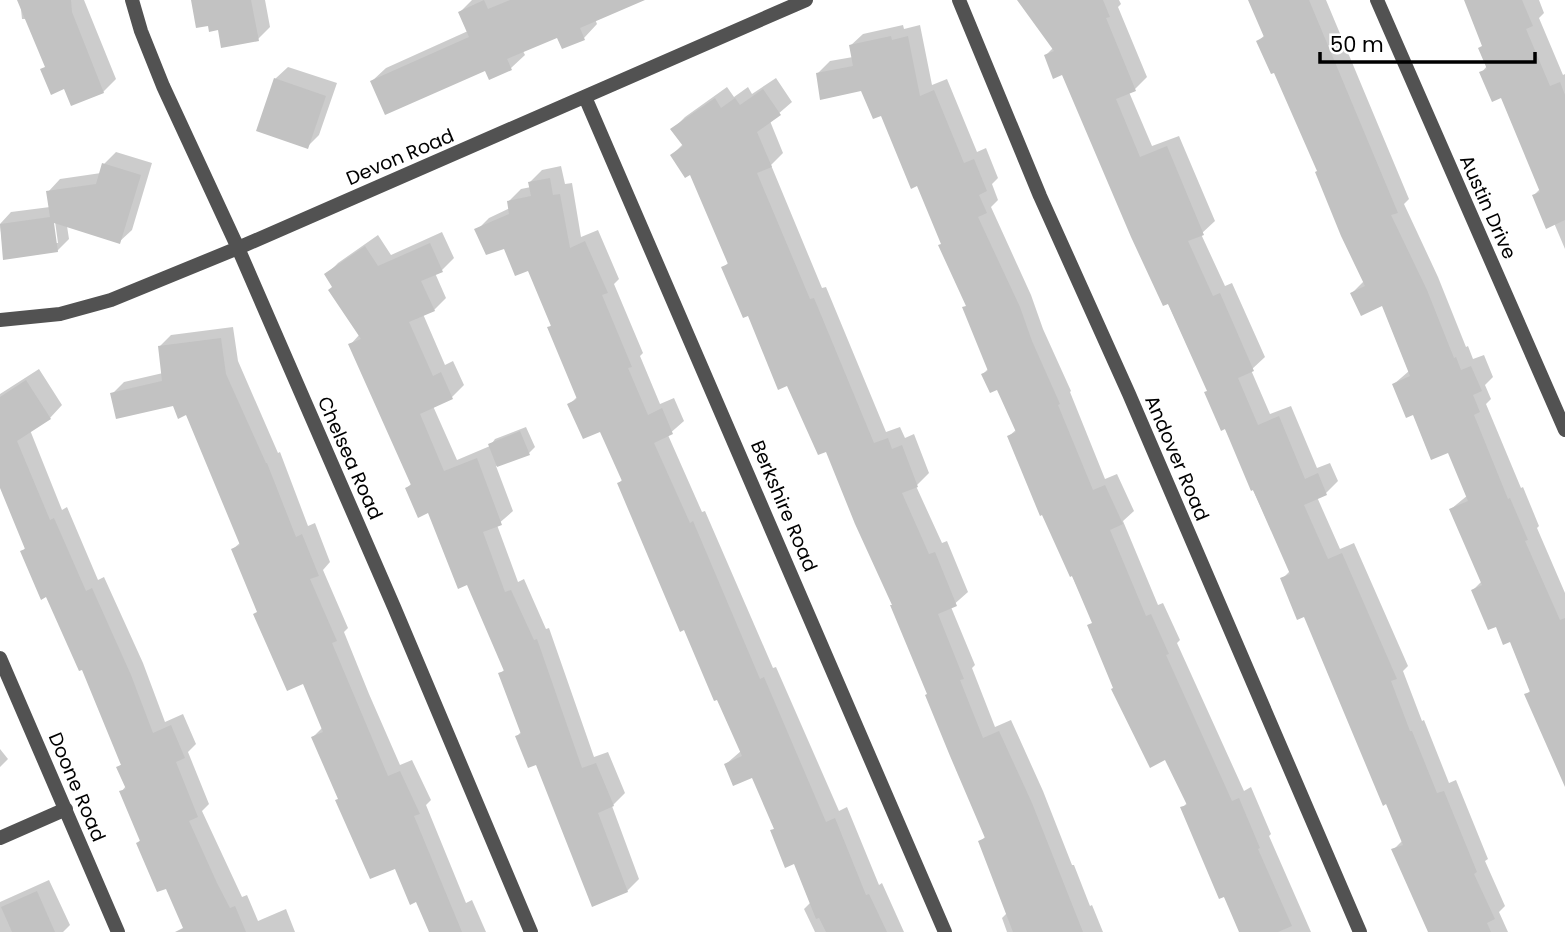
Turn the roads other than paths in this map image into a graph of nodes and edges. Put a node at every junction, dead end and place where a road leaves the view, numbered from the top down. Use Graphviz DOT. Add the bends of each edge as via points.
graph roads {
  1 [pos="132,0"];
  2 [pos="806,0"];
  3 [pos="959,0"];
  4 [pos="1377,0"];
  5 [pos="585,97"];
  6 [pos="238,248"];
  7 [pos="0,320"];
  8 [pos="1565,430"];
  9 [pos="0,658"];
  10 [pos="66,809"];
  11 [pos="0,838"];
  12 [pos="118,932"];
  13 [pos="531,932"];
  14 [pos="945,932"];
  15 [pos="1360,932"];
  1 -- 6 [label="street, Chelsea Road" via="163,86"];
  2 -- 5 [label="street, Devon Road"];
  3 -- 15 [label="street, Andover Road"];
  4 -- 8 [label="street, Austin Drive"];
  5 -- 6 [label="street, Devon Road"];
  5 -- 14 [label="street, Berkshire Road"];
  6 -- 7 [label="street, Devon Road" via="111,300 60,314"];
  6 -- 13 [label="street, Chelsea Road"];
  9 -- 10 [label="street, Doone Road"];
  10 -- 11 [label="street"];
  10 -- 12 [label="street, Doone Road"];
}
